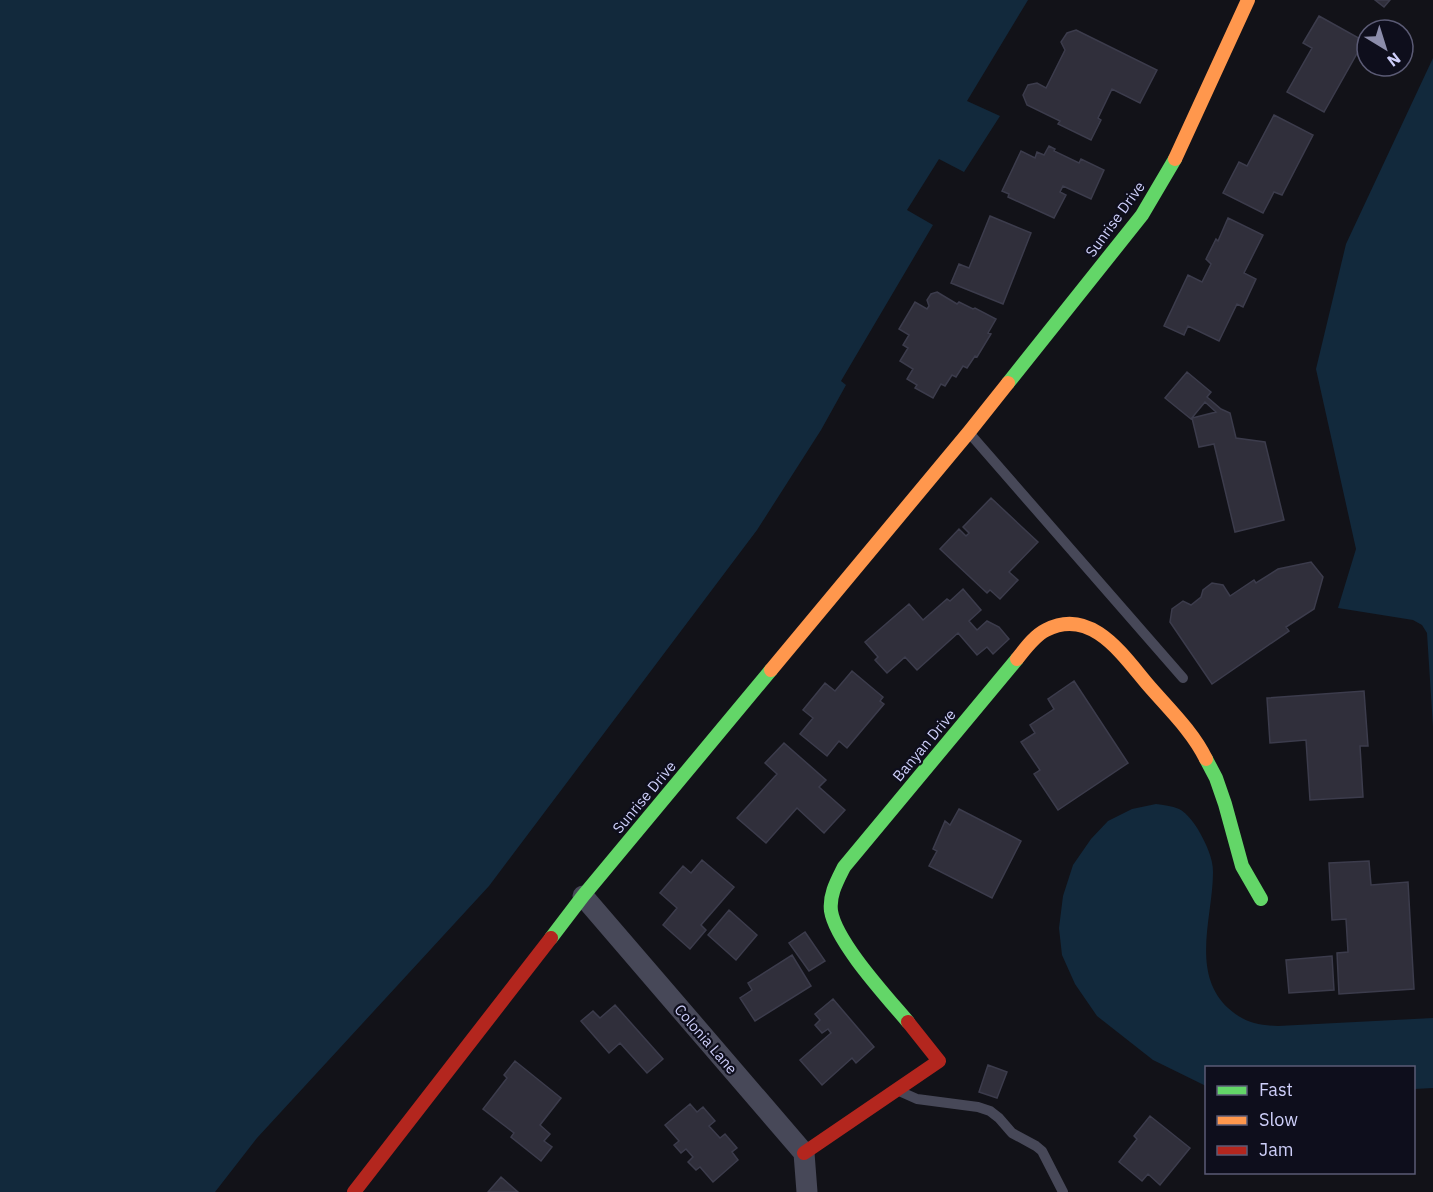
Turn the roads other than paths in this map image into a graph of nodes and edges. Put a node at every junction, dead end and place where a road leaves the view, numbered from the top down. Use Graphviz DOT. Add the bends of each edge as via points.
graph roads {
  1 [pos="1248,0"];
  2 [pos="969,432"];
  3 [pos="1183,678"];
  4 [pos="584,896"];
  5 [pos="1261,899"];
  6 [pos="896,1090"];
  7 [pos="804,1153"];
  8 [pos="354,1192"];
  9 [pos="807,1192"];
  10 [pos="1064,1192"];
  1 -- 2 [label="street, Sunrise Drive" via="1183,142 1142,215"];
  2 -- 3 [label="lane"];
  2 -- 4 [label="street, Sunrise Drive"];
  4 -- 7 [label="street, Colonia Lane"];
  4 -- 8 [label="street, Sunrise Drive"];
  5 -- 6 [label="street, Banyan Drive" via="1242,866 1216,778 1184,726 1108,639 1075,624 1045,630 1030,643 844,867 833,888 831,911 852,954 939,1061"];
  6 -- 7 [label="street, Banyan Drive"];
  6 -- 10 [label="lane" via="917,1099 990,1111 1012,1133 1042,1151"];
  7 -- 9 [label="street"];
}
